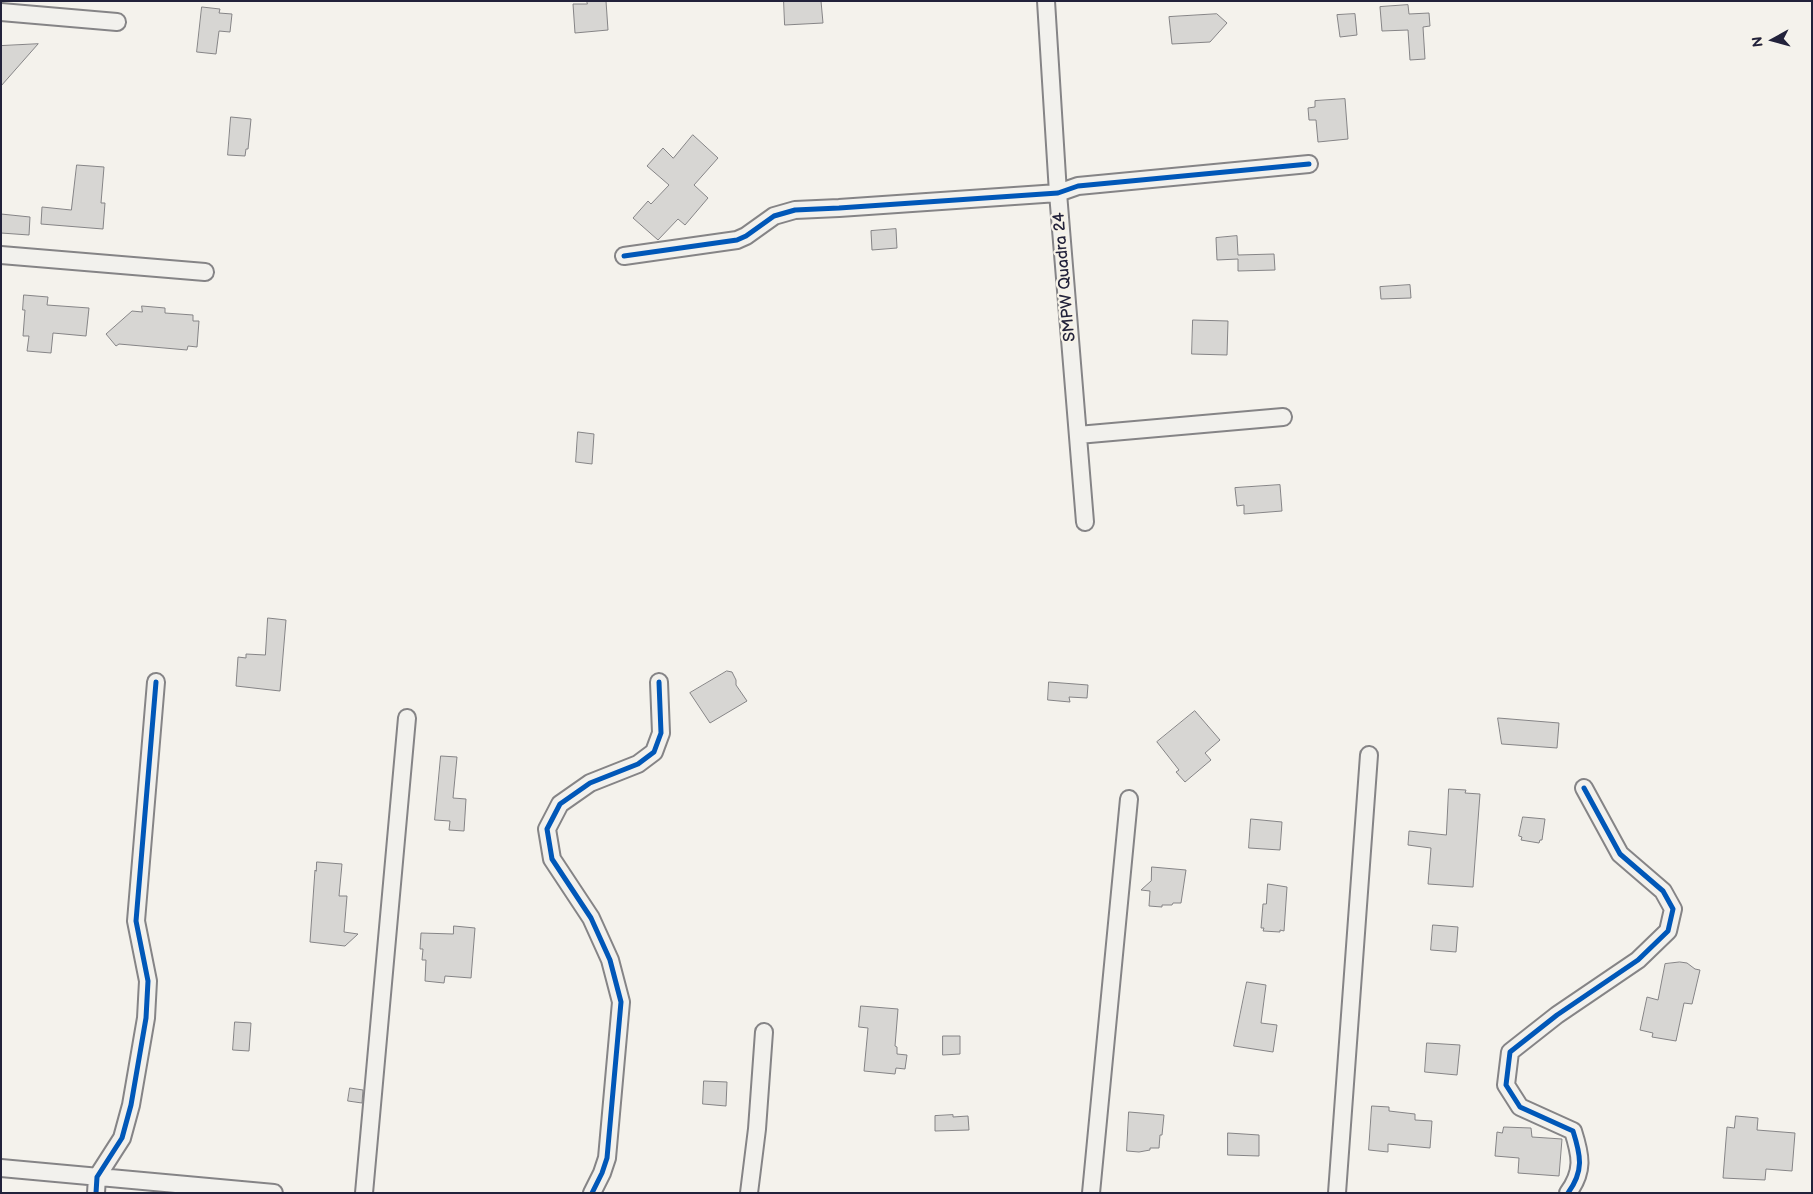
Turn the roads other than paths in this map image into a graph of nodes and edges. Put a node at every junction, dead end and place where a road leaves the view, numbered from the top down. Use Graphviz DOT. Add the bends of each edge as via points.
graph roads {
  1 [pos="1046,1"];
  2 [pos="1,12"];
  3 [pos="117,22"];
  4 [pos="1309,164"];
  5 [pos="1058,193"];
  6 [pos="1,255"];
  7 [pos="624,256"];
  8 [pos="205,272"];
  9 [pos="1283,417"];
  10 [pos="1078,435"];
  11 [pos="1085,522"];
  12 [pos="156,682"];
  13 [pos="659,682"];
  14 [pos="407,718"];
  15 [pos="1369,755"];
  16 [pos="1584,788"];
  17 [pos="1129,799"];
  18 [pos="764,1032"];
  19 [pos="1,1168"];
  20 [pos="97,1185"];
  21 [pos="274,1193"];
  22 [pos="364,1193"];
  23 [pos="592,1193"];
  24 [pos="749,1193"];
  25 [pos="1091,1193"];
  26 [pos="1338,1193"];
  27 [pos="1568,1193"];
  1 -- 5 [label="street, SMPW Quadra 24"];
  2 -- 3 [label="street"];
  4 -- 5 [label="street" via="1078,186"];
  5 -- 7 [label="street" via="795,210 774,216 737,240"];
  5 -- 10 [label="street, SMPW Quadra 24"];
  6 -- 8 [label="street"];
  9 -- 10 [label="street"];
  10 -- 11 [label="street, SMPW Quadra 24"];
  12 -- 20 [label="street" via="136,921 148,981 146,1018 122,1138"];
  13 -- 23 [label="street" via="661,733 654,752 638,764 590,783 560,804 547,829 552,859 591,918 610,960 622,1002 607,1158"];
  14 -- 22 [label="street"];
  15 -- 26 [label="street"];
  16 -- 27 [label="street" via="1620,854 1663,891 1673,909 1668,930 1638,960 1557,1015 1510,1052 1506,1085 1520,1107 1573,1131 1581,1156 1577,1180"];
  17 -- 25 [label="street"];
  18 -- 24 [label="street"];
  19 -- 20 [label="street"];
  20 -- 21 [label="street"];
}
